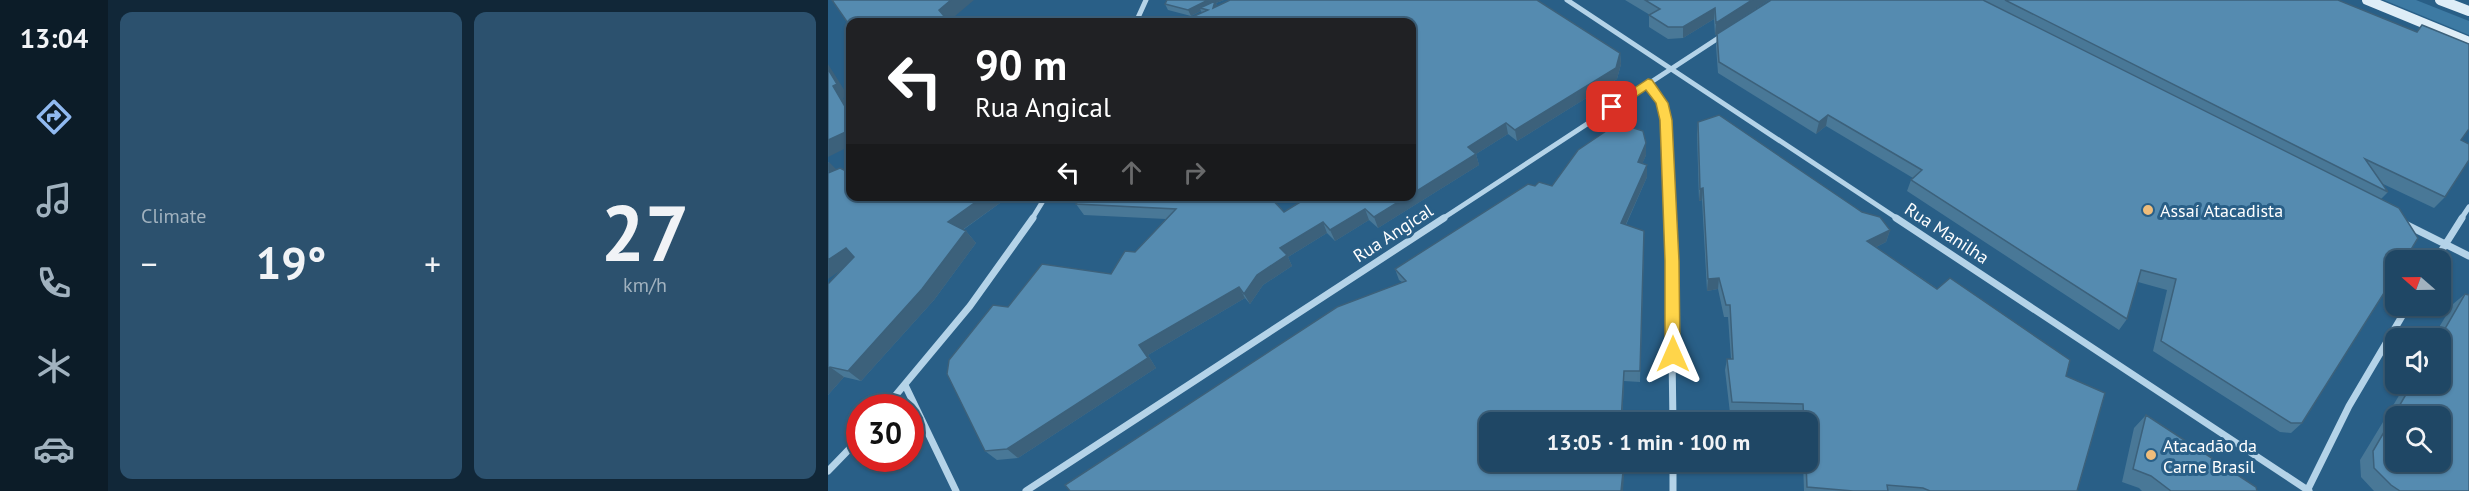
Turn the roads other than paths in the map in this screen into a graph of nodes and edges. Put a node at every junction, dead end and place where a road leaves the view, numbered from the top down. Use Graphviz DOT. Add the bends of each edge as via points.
graph roads {
  1 [pos="1146,0"];
  2 [pos="1567,0"];
  3 [pos="2367,0"];
  4 [pos="2440,0"];
  5 [pos="2469,11"];
  6 [pos="1138,18"];
  7 [pos="1729,31"];
  8 [pos="2469,42"];
  9 [pos="1670,68"];
  10 [pos="1648,83"];
  11 [pos="1043,201"];
  12 [pos="2469,207"];
  13 [pos="2403,222"];
  14 [pos="2445,244"];
  15 [pos="2441,250"];
  16 [pos="2469,256"];
  17 [pos="2402,316"];
  18 [pos="905,385"];
  19 [pos="897,394"];
  20 [pos="1673,412"];
  21 [pos="846,452"];
  22 [pos="828,471"];
  23 [pos="1673,472"];
  24 [pos="956,491"];
  25 [pos="1026,491"];
  26 [pos="1673,491"];
  27 [pos="2308,491"];
  1 -- 6 [label="street"];
  2 -- 9 [label="street, Rua Manilha"];
  3 -- 8 [label="main road"];
  4 -- 5 [label="main road"];
  7 -- 9 [label="street, Rua Angical"];
  9 -- 10 [label="street, Rua Angical"];
  9 -- 27 [label="street, Rua Manilha"];
  10 -- 20 [label="street" via="1662,103 1666,120"];
  10 -- 25 [label="street, Rua Angical"];
  11 -- 18 [label="street" via="1020,241"];
  12 -- 14 [label="street"];
  13 -- 14 [label="street"];
  14 -- 15 [label="street"];
  14 -- 16 [label="street"];
  17 -- 27 [label="street" via="2349,406"];
  18 -- 19 [label="street"];
  18 -- 24 [label="street"];
  21 -- 22 [label="street"];
  23 -- 26 [label="street"];
}
